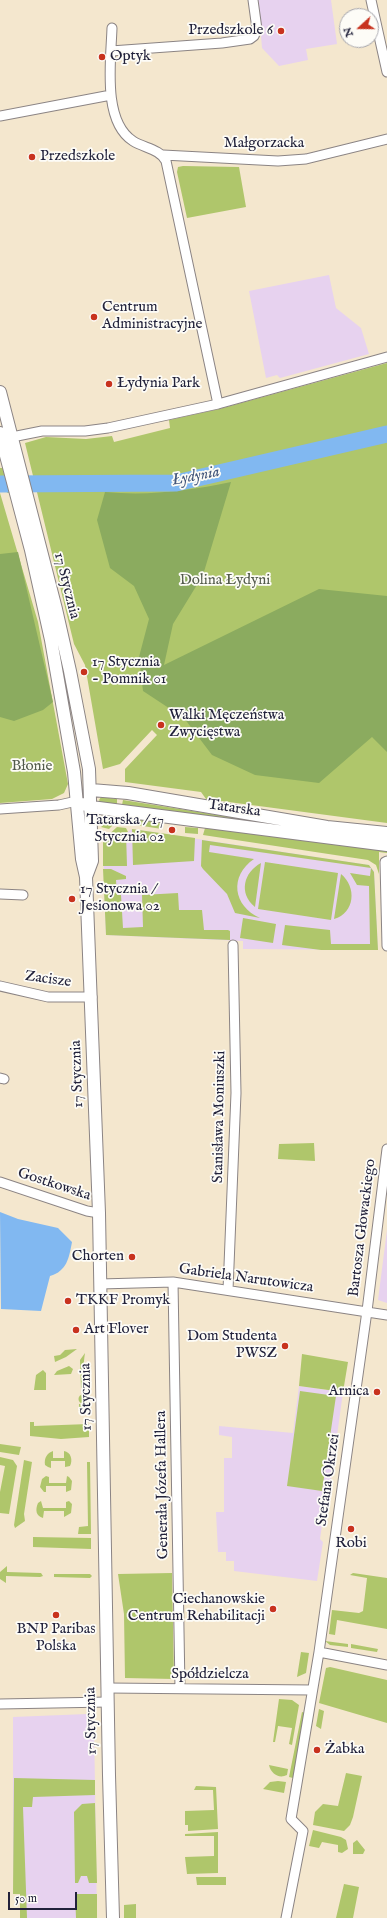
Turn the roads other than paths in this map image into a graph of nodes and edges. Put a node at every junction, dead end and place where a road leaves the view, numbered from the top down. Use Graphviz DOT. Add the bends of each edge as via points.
graph roads {
  1 [pos="253,0"];
  2 [pos="371,0"];
  3 [pos="112,28"];
  4 [pos="111,51"];
  5 [pos="387,72"];
  6 [pos="111,95"];
  7 [pos="0,116"];
  8 [pos="387,139"];
  9 [pos="163,155"];
  10 [pos="387,357"];
  11 [pos="0,392"];
  12 [pos="218,404"];
  13 [pos="3,435"];
  14 [pos="24,505"];
  15 [pos="91,790"];
  16 [pos="77,801"];
  17 [pos="91,807"];
  18 [pos="0,809"];
  19 [pos="387,833"];
  20 [pos="387,846"];
  21 [pos="386,862"];
  22 [pos="86,877"];
  23 [pos="0,894"];
  24 [pos="24,895"];
  25 [pos="233,945"];
  26 [pos="387,946"];
  27 [pos="0,986"];
  28 [pos="92,998"];
  29 [pos="387,1149"];
  30 [pos="0,1182"];
  31 [pos="99,1213"];
  32 [pos="173,1282"];
  33 [pos="100,1284"];
  34 [pos="228,1290"];
  35 [pos="367,1311"];
  36 [pos="387,1315"];
  37 [pos="319,1652"];
  38 [pos="387,1665"];
  39 [pos="108,1688"];
  40 [pos="180,1688"];
  41 [pos="312,1690"];
  42 [pos="108,1702"];
  43 [pos="0,1704"];
  44 [pos="114,1918"];
  45 [pos="286,1918"];
  1 -- 4 [label="street" via="257,29 250,38 222,43"];
  2 -- 5 [label="street"];
  3 -- 4 [label="street"];
  4 -- 6 [label="street"];
  6 -- 7 [label="street"];
  6 -- 9 [label="street" via="117,124 123,132 133,141"];
  8 -- 9 [label="street, Małgorzacka" via="299,160"];
  9 -- 12 [label="street" via="171,179"];
  10 -- 12 [label="street"];
  11 -- 13 [label="main road, 17 Stycznia"];
  12 -- 13 [label="street" via="108,428"];
  13 -- 14 [label="main road, 17 Stycznia"];
  14 -- 15 [label="main road, 17 Stycznia" via="70,671"];
  14 -- 16 [label="main road, 17 Stycznia" via="51,640"];
  15 -- 16 [label="main road"];
  15 -- 17 [label="main road, 17 Stycznia"];
  15 -- 19 [label="main road, Tatarska" via="128,793 327,827"];
  16 -- 17 [label="main road, Tatarska"];
  16 -- 18 [label="street" via="59,805"];
  16 -- 22 [label="main road, 17 Stycznia"];
  17 -- 20 [label="main road, Tatarska"];
  17 -- 22 [label="main road, 17 Stycznia" via="92,861"];
  21 -- 26 [label="street"];
  22 -- 28 [label="main road, 17 Stycznia"];
  23 -- 24 [label="street"];
  25 -- 34 [label="street, Stanisława Moniuszki" via="236,1093"];
  27 -- 28 [label="street, Zacisze" via="48,997"];
  28 -- 31 [label="main road, 17 Stycznia"];
  29 -- 35 [label="street, Bartosza Głowackiego"];
  30 -- 31 [label="street, Gostkowska"];
  31 -- 33 [label="main road, 17 Stycznia"];
  32 -- 33 [label="street, Gabriela Narutowicza"];
  32 -- 34 [label="street, Gabriela Narutowicza"];
  32 -- 40 [label="street, Generała Józefa Hallera"];
  33 -- 39 [label="main road, 17 Stycznia"];
  34 -- 35 [label="street, Gabriela Narutowicza"];
  35 -- 36 [label="street, Gabriela Narutowicza"];
  35 -- 37 [label="street, Stefana Okrzei"];
  37 -- 38 [label="street"];
  37 -- 41 [label="street, Stefana Okrzei"];
  39 -- 40 [label="street, Spółdzielcza"];
  39 -- 42 [label="main road, 17 Stycznia"];
  40 -- 41 [label="street, Spółdzielcza"];
  41 -- 45 [label="street" via="292,1819 303,1831"];
  42 -- 43 [label="street"];
  42 -- 44 [label="main road, 17 Stycznia"];
}
